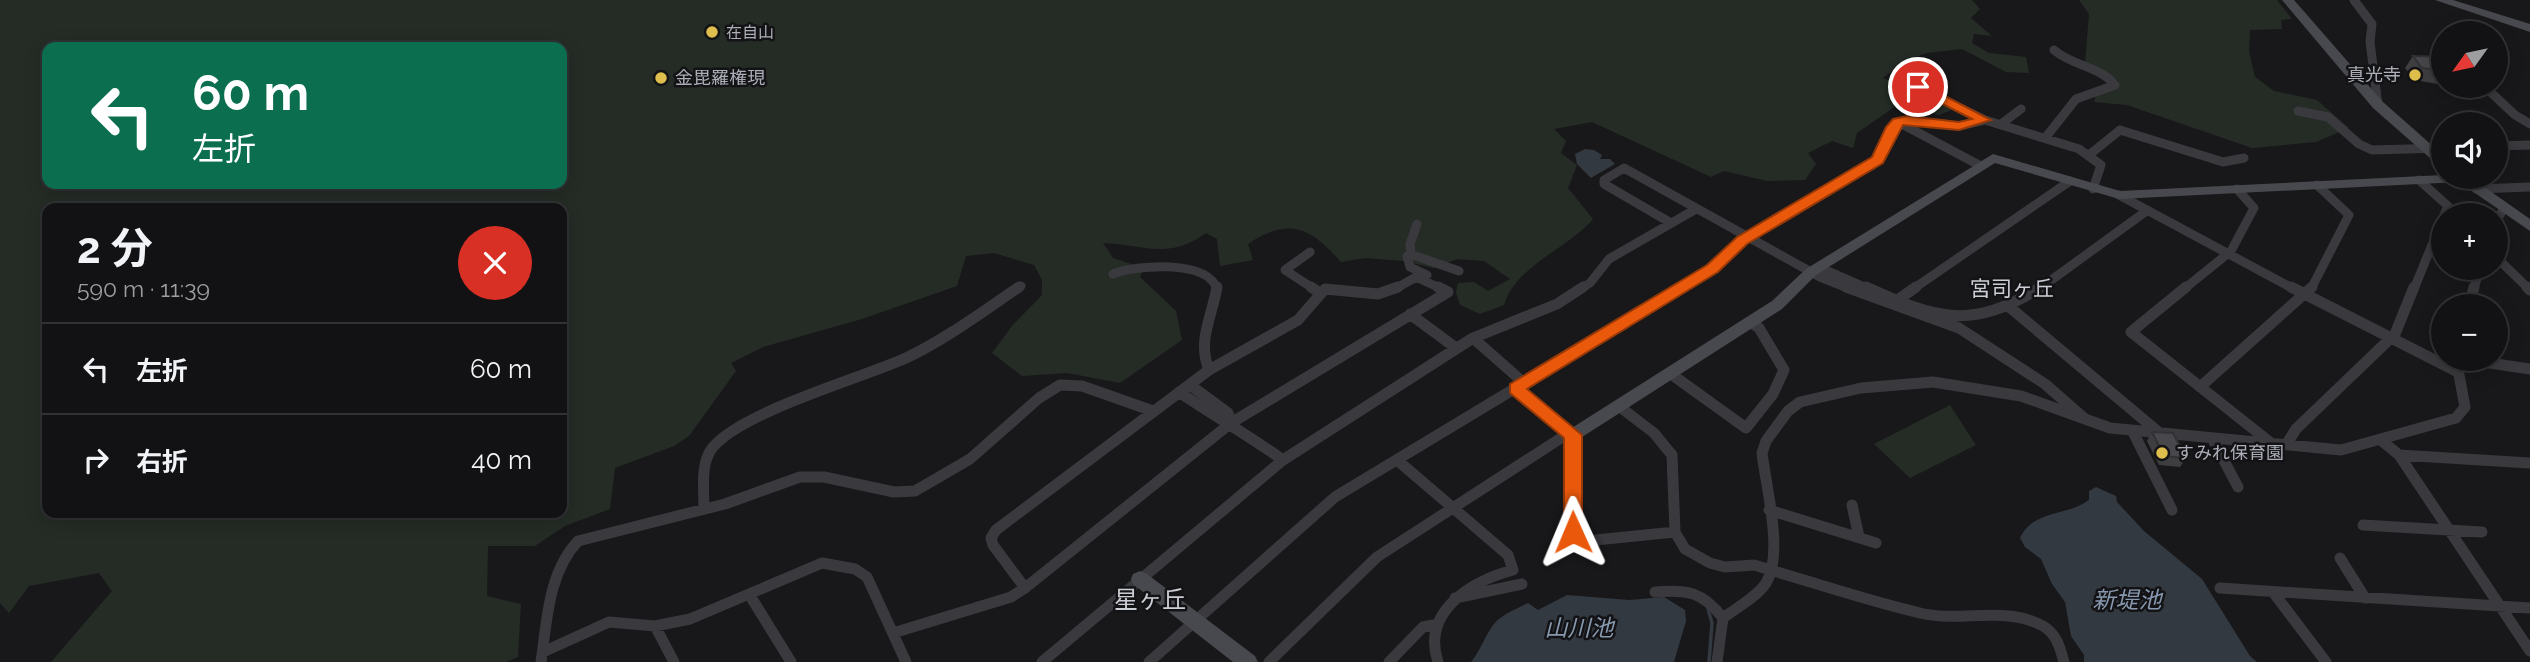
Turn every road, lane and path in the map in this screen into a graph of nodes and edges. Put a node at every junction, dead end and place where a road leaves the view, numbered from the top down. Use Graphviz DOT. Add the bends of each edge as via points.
graph roads {
  1 [pos="2288,0"];
  2 [pos="2354,0"];
  3 [pos="2441,0"];
  4 [pos="2530,28"];
  5 [pos="2054,50"];
  6 [pos="1918,87"];
  7 [pos="2499,98"];
  8 [pos="2378,105"];
  9 [pos="2021,109"];
  10 [pos="2298,111"];
  11 [pos="1985,120"];
  12 [pos="1898,122"];
  13 [pos="2001,124"];
  14 [pos="2530,124"];
  15 [pos="2046,137"];
  16 [pos="2525,145"];
  17 [pos="2427,148"];
  18 [pos="2431,148"];
  19 [pos="2431,152"];
  20 [pos="2530,153"];
  21 [pos="2089,155"];
  22 [pos="2244,158"];
  23 [pos="1979,165"];
  24 [pos="2431,179"];
  25 [pos="2419,180"];
  26 [pos="2070,181"];
  27 [pos="2317,185"];
  28 [pos="2530,187"];
  29 [pos="2508,188"];
  30 [pos="2093,189"];
  31 [pos="2237,189"];
  32 [pos="2476,189"];
  33 [pos="2119,195"];
  34 [pos="2445,203"];
  35 [pos="2489,203"];
  36 [pos="1696,209"];
  37 [pos="2146,212"];
  38 [pos="2508,218"];
  39 [pos="1671,223"];
  40 [pos="1417,225"];
  41 [pos="2530,226"];
  42 [pos="1748,237"];
  43 [pos="2431,246"];
  44 [pos="1310,252"];
  45 [pos="1411,254"];
  46 [pos="2227,255"];
  47 [pos="1815,269"];
  48 [pos="2508,269"];
  49 [pos="1458,271"];
  50 [pos="1113,274"];
  51 [pos="1021,286"];
  52 [pos="1446,289"];
  53 [pos="2530,290"];
  54 [pos="1320,293"];
  55 [pos="2306,295"];
  56 [pos="1899,299"];
  57 [pos="2007,305"];
  58 [pos="1410,314"];
  59 [pos="1751,322"];
  60 [pos="2391,337"];
  61 [pos="1473,338"];
  62 [pos="1456,348"];
  63 [pos="2508,366"];
  64 [pos="2530,369"];
  65 [pos="1209,370"];
  66 [pos="2458,372"];
  67 [pos="1671,374"];
  68 [pos="1190,385"];
  69 [pos="1520,386"];
  70 [pos="2200,387"];
  71 [pos="1179,392"];
  72 [pos="1620,407"];
  73 [pos="1153,411"];
  74 [pos="2086,421"];
  75 [pos="1231,423"];
  76 [pos="2133,432"];
  77 [pos="1573,435"];
  78 [pos="2162,435"];
  79 [pos="2212,438"];
  80 [pos="2382,441"];
  81 [pos="2288,442"];
  82 [pos="2271,443"];
  83 [pos="2399,456"];
  84 [pos="1283,460"];
  85 [pos="1397,460"];
  86 [pos="2530,463"];
  87 [pos="2238,487"];
  88 [pos="1852,505"];
  89 [pos="1453,508"];
  90 [pos="704,509"];
  91 [pos="1769,510"];
  92 [pos="2172,510"];
  93 [pos="2363,525"];
  94 [pos="2448,530"];
  95 [pos="1675,532"];
  96 [pos="2482,532"];
  97 [pos="1859,537"];
  98 [pos="1876,543"];
  99 [pos="2340,558"];
  100 [pos="1771,570"];
  101 [pos="1140,579"];
  102 [pos="1521,584"];
  103 [pos="1025,588"];
  104 [pos="2220,588"];
  105 [pos="1655,592"];
  106 [pos="2273,592"];
  107 [pos="748,594"];
  108 [pos="1455,598"];
  109 [pos="2365,598"];
  110 [pos="2499,606"];
  111 [pos="2530,608"];
  112 [pos="1723,618"];
  113 [pos="1194,621"];
  114 [pos="1438,624"];
  115 [pos="655,626"];
  116 [pos="893,633"];
  117 [pos="2530,651"];
  118 [pos="542,657"];
  119 [pos="674,662"];
  120 [pos="791,662"];
  121 [pos="906,662"];
  122 [pos="1042,662"];
  123 [pos="1149,662"];
  124 [pos="1248,662"];
  125 [pos="1269,662"];
  126 [pos="1389,662"];
  127 [pos="1438,662"];
  128 [pos="1717,662"];
  129 [pos="2064,662"];
  130 [pos="2326,662"];
  1 -- 8 [label="street"];
  2 -- 8 [label="street" via="2372,24"];
  3 -- 4 [label="street"];
  5 -- 15 [label="street" via="2062,60 2104,75 2115,85 2076,99"];
  6 -- 11 [label="street"];
  7 -- 14 [label="street"];
  8 -- 17 [label="street"];
  9 -- 13 [label="street"];
  10 -- 17 [label="street" via="2328,117 2372,150"];
  11 -- 12 [label="street" via="1959,126"];
  11 -- 13 [label="street"];
  12 -- 23 [label="street"];
  12 -- 42 [label="street" via="1878,160"];
  13 -- 15 [label="street"];
  15 -- 21 [label="street"];
  16 -- 20 [label="street"];
  17 -- 18 [label="street"];
  17 -- 19 [label="street"];
  21 -- 22 [label="street" via="2120,130 2223,162"];
  21 -- 30 [label="street" via="2101,165"];
  23 -- 26 [label="street" via="1999,158"];
  23 -- 47 [label="street"];
  24 -- 25 [label="street"];
  25 -- 27 [label="street"];
  25 -- 34 [label="street"];
  26 -- 30 [label="street"];
  26 -- 56 [label="street"];
  27 -- 31 [label="street"];
  27 -- 55 [label="street" via="2349,215"];
  28 -- 29 [label="street"];
  30 -- 33 [label="street"];
  31 -- 33 [label="street"];
  31 -- 46 [label="street" via="2254,208"];
  32 -- 35 [label="street"];
  33 -- 37 [label="street"];
  36 -- 39 [label="street"];
  36 -- 39 [label="street" via="1624,168 1604,180"];
  36 -- 42 [label="street"];
  37 -- 46 [label="street"];
  37 -- 57 [label="street" via="2039,291"];
  38 -- 41 [label="street"];
  39 -- 61 [label="street" via="1609,259 1590,283 1557,304"];
  40 -- 45 [label="street"];
  42 -- 47 [label="street"];
  42 -- 69 [label="street" via="1713,269"];
  43 -- 60 [label="street"];
  44 -- 54 [label="street" via="1285,270"];
  45 -- 49 [label="street"];
  45 -- 52 [label="street" via="1407,256 1410,267 1450,285"];
  46 -- 55 [label="street"];
  46 -- 70 [label="street" via="2131,332"];
  47 -- 56 [label="street"];
  47 -- 59 [label="street"];
  47 -- 74 [label="street" via="1902,310 1959,328 2045,384"];
  48 -- 53 [label="street"];
  50 -- 65 [label="street" via="1139,265 1198,272 1217,286 1202,337"];
  51 -- 90 [label="street" via="905,358 722,438 706,464"];
  52 -- 54 [label="street" via="1416,277 1378,294 1332,288"];
  52 -- 58 [label="street" via="1448,292"];
  54 -- 65 [label="street" via="1298,320"];
  55 -- 60 [label="street"];
  55 -- 70 [label="street"];
  56 -- 57 [label="street" via="1959,318"];
  57 -- 78 [label="street"];
  58 -- 62 [label="street"];
  58 -- 75 [label="street"];
  59 -- 67 [label="street"];
  59 -- 67 [label="street" via="1784,370 1764,407 1746,428"];
  60 -- 66 [label="street"];
  60 -- 81 [label="street"];
  61 -- 62 [label="street"];
  61 -- 69 [label="street"];
  62 -- 84 [label="street"];
  63 -- 64 [label="street"];
  65 -- 68 [label="street"];
  66 -- 80 [label="street" via="2465,407 2456,418"];
  67 -- 72 [label="street"];
  68 -- 71 [label="street"];
  68 -- 75 [label="street" via="1228,412"];
  69 -- 77 [label="street"];
  69 -- 85 [label="street"];
  70 -- 82 [label="street"];
  71 -- 73 [label="street"];
  71 -- 75 [label="street" via="1220,421"];
  72 -- 77 [label="street"];
  72 -- 95 [label="street" via="1654,433 1671,455"];
  73 -- 90 [label="street" via="1082,386 1060,386 1039,398 970,459 915,491 894,492 824,477 800,477"];
  73 -- 103 [label="street" via="996,530 993,545"];
  74 -- 76 [label="street"];
  74 -- 91 [label="street" via="2021,397 1933,382 1874,387 1800,402 1788,411 1762,453"];
  75 -- 84 [label="street"];
  75 -- 103 [label="street"];
  76 -- 78 [label="street"];
  76 -- 92 [label="street"];
  77 -- 89 [label="street" via="1561,438"];
  77 -- 95 [label="street" via="1576,537 1586,541"];
  78 -- 79 [label="street"];
  79 -- 82 [label="street"];
  79 -- 87 [label="street"];
  80 -- 81 [label="street" via="2340,450"];
  80 -- 83 [label="street"];
  81 -- 82 [label="street"];
  83 -- 86 [label="street"];
  83 -- 94 [label="street"];
  84 -- 101 [label="street"];
  85 -- 89 [label="street"];
  85 -- 113 [label="street" via="1321,507"];
  88 -- 97 [label="street"];
  89 -- 108 [label="street" via="1508,555 1513,570 1475,582"];
  89 -- 125 [label="street" via="1377,557"];
  90 -- 118 [label="street" via="594,535 569,548 559,564"];
  91 -- 97 [label="street"];
  91 -- 100 [label="street" via="1774,546"];
  93 -- 94 [label="street"];
  94 -- 96 [label="street"];
  94 -- 110 [label="street"];
  95 -- 100 [label="street" via="1685,549 1710,563"];
  97 -- 98 [label="street"];
  99 -- 109 [label="street"];
  100 -- 112 [label="street" via="1765,585"];
  100 -- 129 [label="street" via="1923,614 2034,619 2061,644"];
  101 -- 113 [label="street"];
  101 -- 122 [label="street"];
  102 -- 108 [label="street"];
  103 -- 116 [label="street" via="1011,597"];
  104 -- 106 [label="street"];
  105 -- 112 [label="street" via="1694,590 1704,594"];
  106 -- 109 [label="street"];
  106 -- 130 [label="street"];
  107 -- 115 [label="street" via="690,619"];
  107 -- 116 [label="street" via="805,568 839,564 867,577"];
  107 -- 120 [label="street"];
  108 -- 114 [label="street"];
  109 -- 110 [label="street"];
  110 -- 111 [label="street"];
  110 -- 117 [label="street"];
  112 -- 128 [label="street"];
  113 -- 123 [label="street"];
  113 -- 124 [label="street"];
  114 -- 126 [label="street" via="1423,627"];
  114 -- 127 [label="street"];
  115 -- 118 [label="street" via="609,622"];
  115 -- 119 [label="street"];
  116 -- 121 [label="street"];
}
